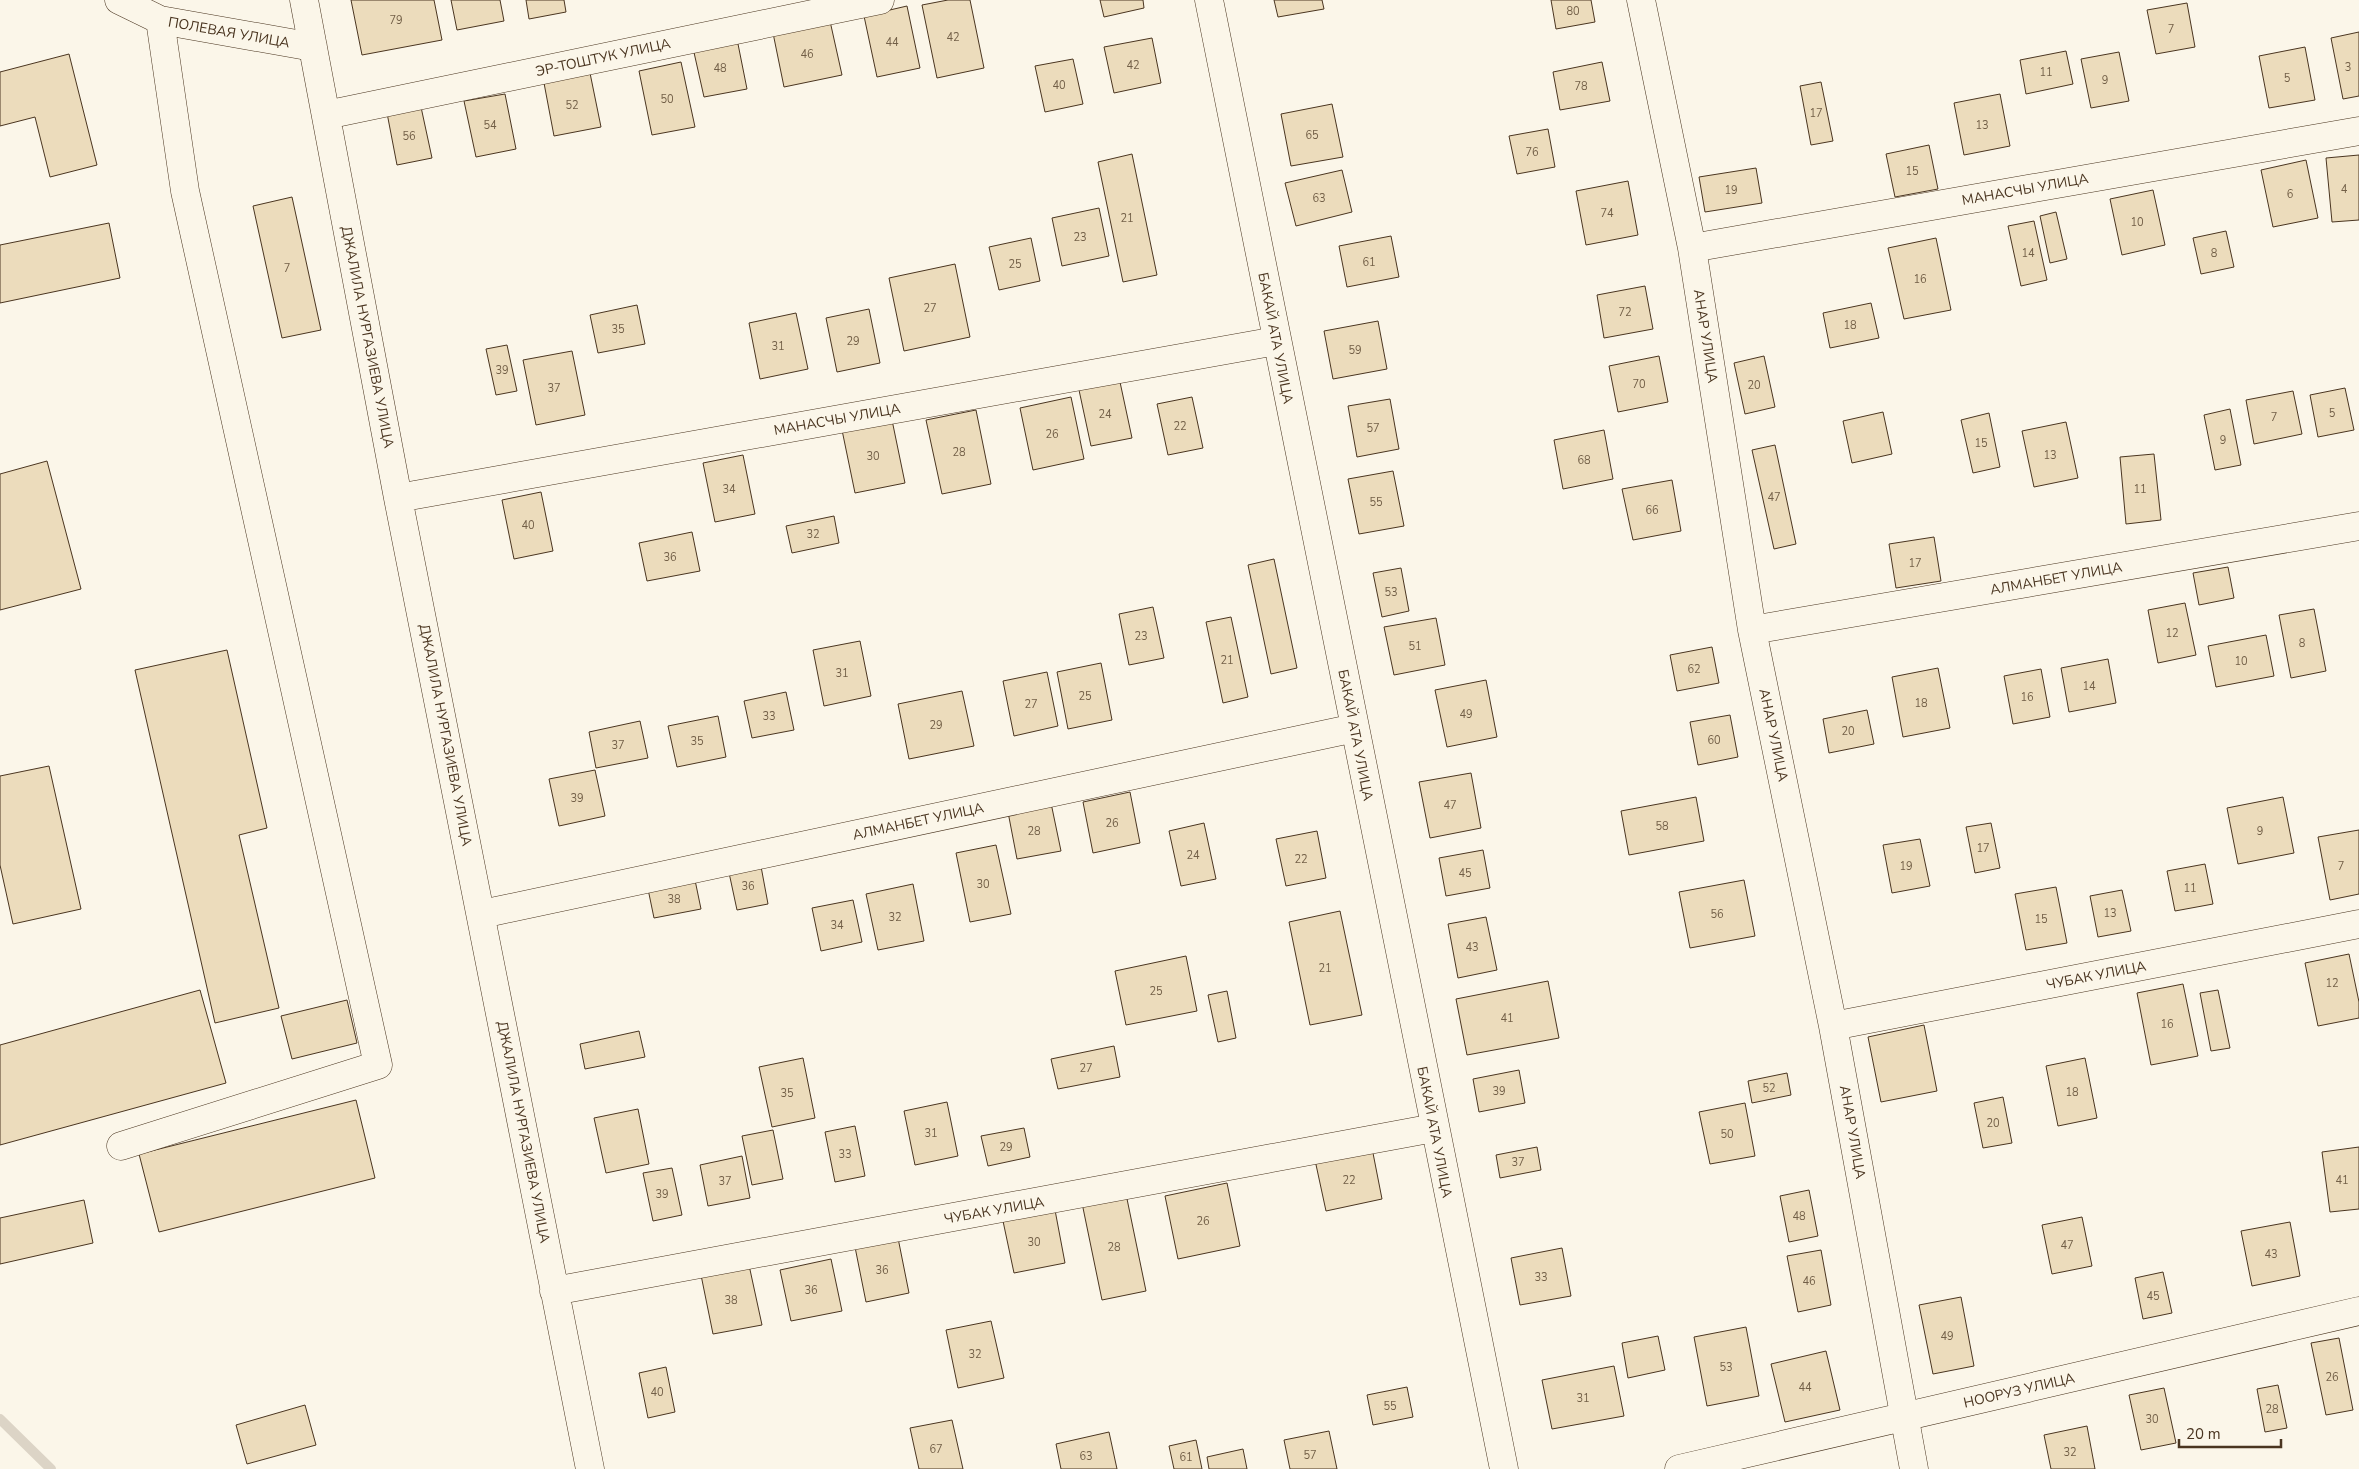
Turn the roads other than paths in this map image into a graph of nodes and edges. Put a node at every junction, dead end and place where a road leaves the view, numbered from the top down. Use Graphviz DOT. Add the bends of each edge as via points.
graph roads {
  1 [pos="118,0"];
  2 [pos="304,0"];
  3 [pos="880,0"];
  4 [pos="1209,0"];
  5 [pos="1641,0"];
  6 [pos="160,20"];
  7 [pos="313,47"];
  8 [pos="326,114"];
  9 [pos="2359,131"];
  10 [pos="1692,248"];
  11 [pos="1276,341"];
  12 [pos="398,498"];
  13 [pos="2359,526"];
  14 [pos="1752,630"];
  15 [pos="1355,728"];
  16 [pos="482,914"];
  17 [pos="2359,924"];
  18 [pos="1833,1026"];
  19 [pos="1434,1128"];
  20 [pos="121,1146"];
  21 [pos="554,1291"];
  22 [pos="2359,1311"];
  23 [pos="1905,1417"];
  24 [pos="590,1469"];
  25 [pos="1504,1469"];
  26 [pos="1679,1469"];
  27 [pos="1914,1469"];
  1 -- 6 [label="street, ПОЛЕВАЯ УЛИЦА"];
  2 -- 7 [label="street, ДЖАЛИЛА НУРГАЗИЕВА УЛИЦА"];
  3 -- 8 [label="street, ЭР-ТОШТУК УЛИЦА"];
  4 -- 11 [label="street, БАКАЙ АТА УЛИЦА"];
  5 -- 10 [label="street, АНАР УЛИЦА"];
  6 -- 7 [label="street, ПОЛЕВАЯ УЛИЦА"];
  6 -- 20 [label="street" via="185,191 378,1065"];
  7 -- 8 [label="street, ДЖАЛИЛА НУРГАЗИЕВА УЛИЦА"];
  8 -- 12 [label="street, ДЖАЛИЛА НУРГАЗИЕВА УЛИЦА"];
  9 -- 10 [label="street, МАНАСЧЫ УЛИЦА"];
  10 -- 14 [label="street, АНАР УЛИЦА"];
  11 -- 12 [label="street, МАНАСЧЫ УЛИЦА"];
  11 -- 15 [label="street, БАКАЙ АТА УЛИЦА"];
  12 -- 16 [label="street, ДЖАЛИЛА НУРГАЗИЕВА УЛИЦА"];
  13 -- 14 [label="street, АЛМАНБЕТ УЛИЦА"];
  14 -- 18 [label="street, АНАР УЛИЦА"];
  15 -- 16 [label="street, АЛМАНБЕТ УЛИЦА"];
  15 -- 19 [label="street, БАКАЙ АТА УЛИЦА"];
  16 -- 21 [label="street, ДЖАЛИЛА НУРГАЗИЕВА УЛИЦА"];
  17 -- 18 [label="street, ЧУБАК УЛИЦА"];
  18 -- 23 [label="street, АНАР УЛИЦА"];
  19 -- 21 [label="street, ЧУБАК УЛИЦА"];
  19 -- 25 [label="street, БАКАЙ АТА УЛИЦА"];
  21 -- 24 [label="street, ДЖАЛИЛА НУРГАЗИЕВА УЛИЦА"];
  22 -- 23 [label="street, НООРУЗ УЛИЦА"];
  23 -- 26 [label="street, НООРУЗ УЛИЦА"];
  23 -- 27 [label="street, АНАР УЛИЦА"];
}
